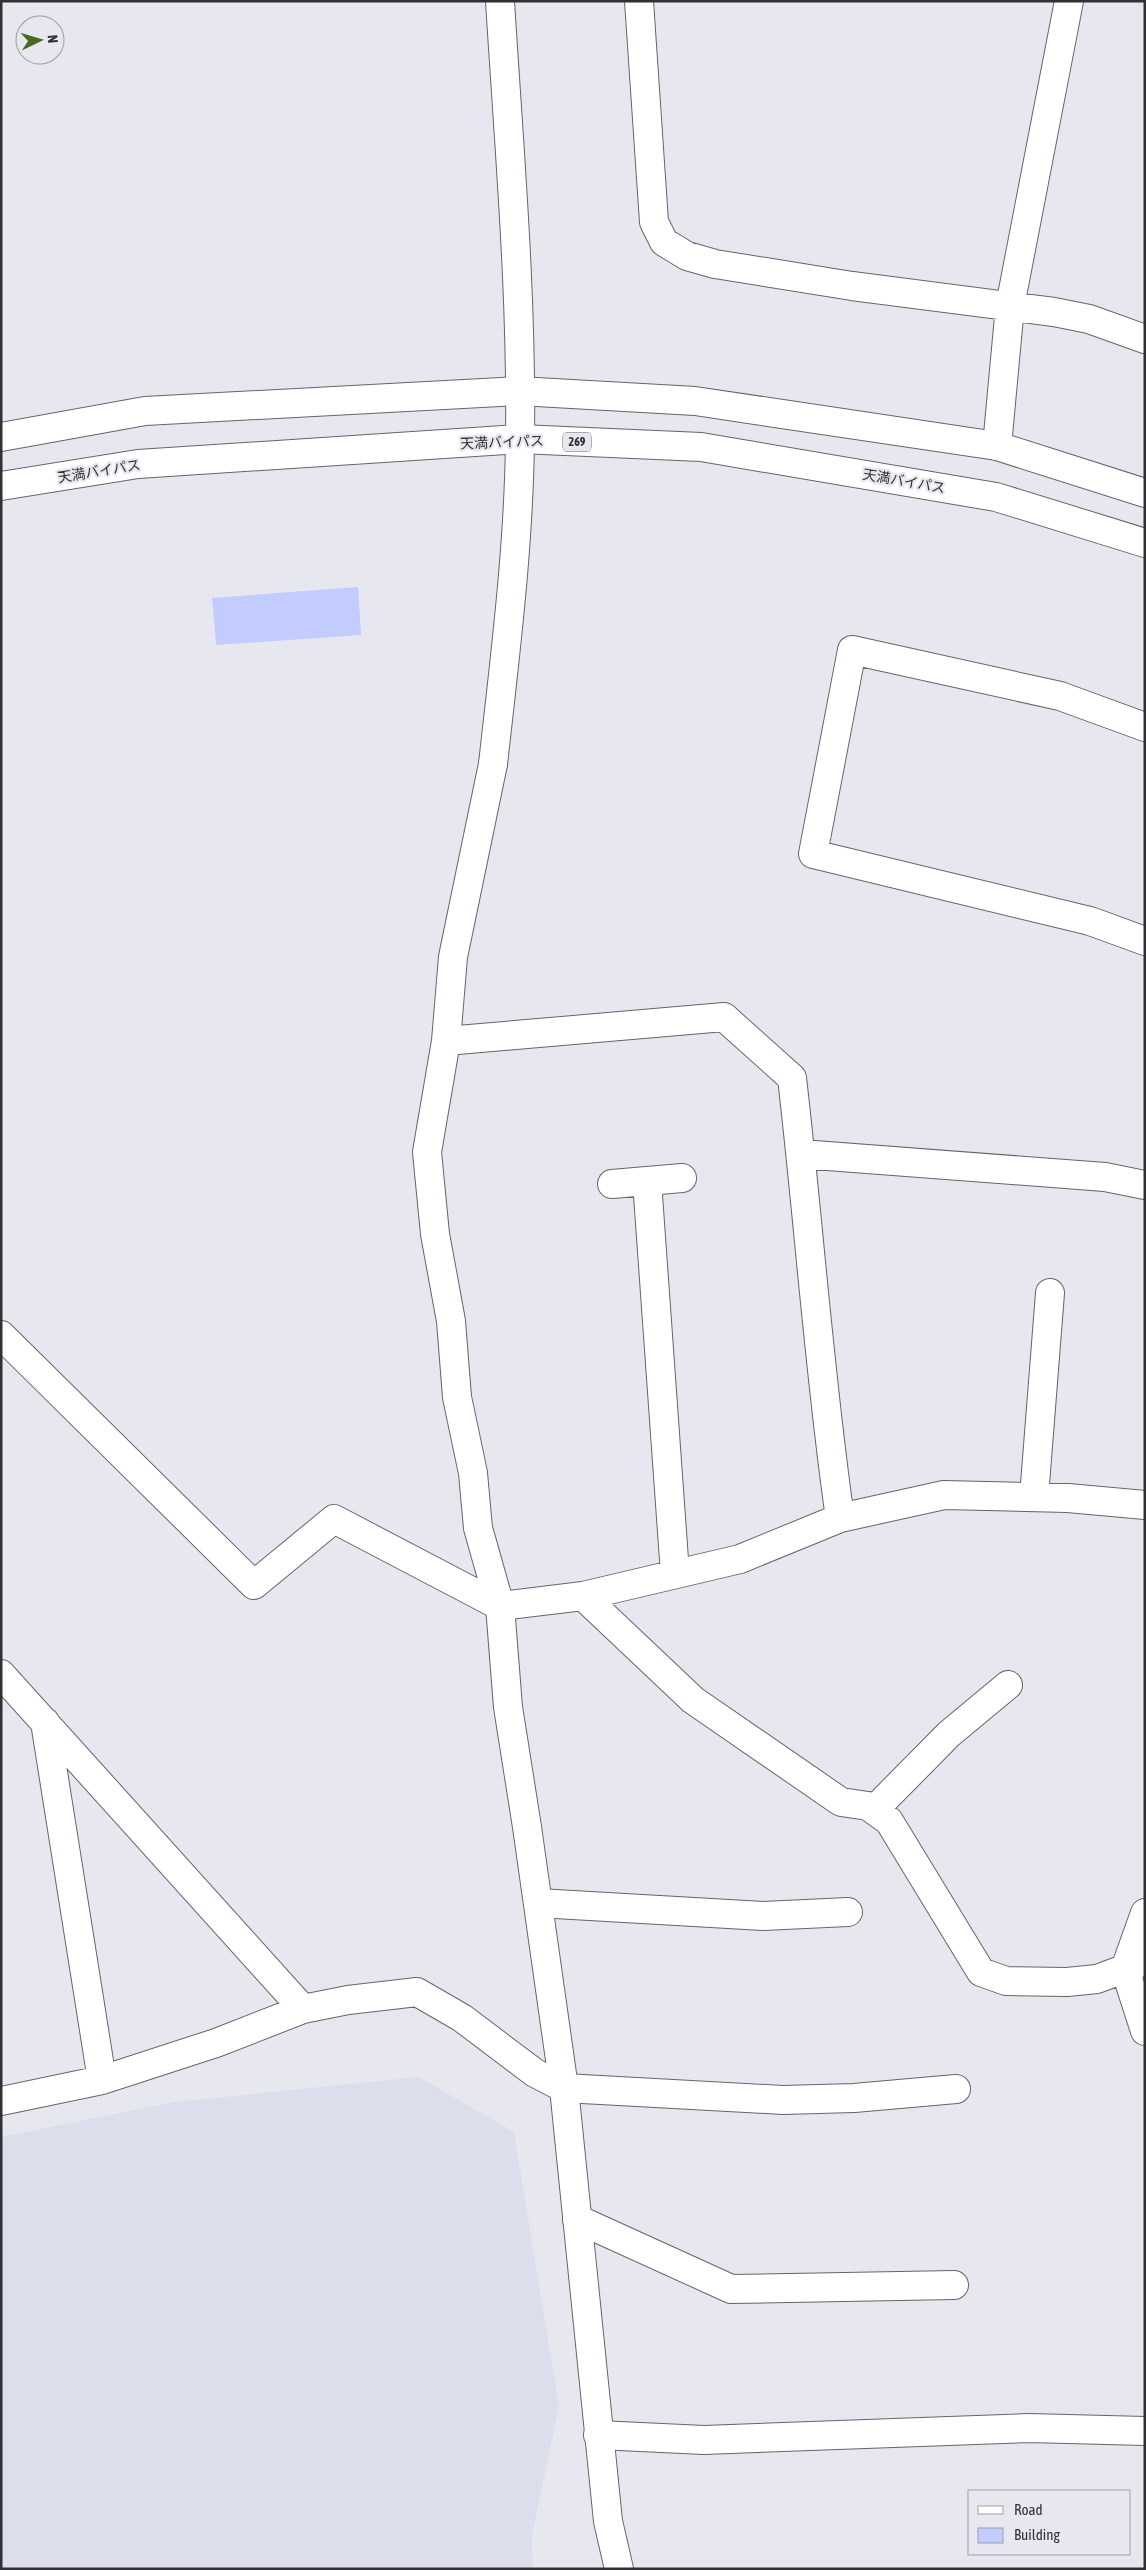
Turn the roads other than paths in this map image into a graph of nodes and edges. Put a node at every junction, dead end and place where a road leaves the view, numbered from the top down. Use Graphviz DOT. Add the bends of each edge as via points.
graph roads {
  1 [pos="500,1"];
  2 [pos="639,1"];
  3 [pos="1068,1"];
  4 [pos="1010,306"];
  5 [pos="1145,339"];
  6 [pos="519,391"];
  7 [pos="1,437"];
  8 [pos="520,439"];
  9 [pos="997,446"];
  10 [pos="1,486"];
  11 [pos="1145,493"];
  12 [pos="1145,543"];
  13 [pos="1145,727"];
  14 [pos="1145,941"];
  15 [pos="446,1041"];
  16 [pos="801,1154"];
  17 [pos="682,1178"];
  18 [pos="647,1181"];
  19 [pos="612,1184"];
  20 [pos="1145,1185"];
  21 [pos="1050,1293"];
  22 [pos="1,1335"];
  23 [pos="1034,1497"];
  24 [pos="1145,1505"];
  25 [pos="840,1518"];
  26 [pos="675,1574"];
  27 [pos="583,1596"];
  28 [pos="500,1606"];
  29 [pos="1,1674"];
  30 [pos="1008,1685"];
  31 [pos="44,1722"];
  32 [pos="874,1810"];
  33 [pos="538,1903"];
  34 [pos="848,1912"];
  35 [pos="1145,1913"];
  36 [pos="1135,1965"];
  37 [pos="303,2010"];
  38 [pos="1145,2031"];
  39 [pos="102,2080"];
  40 [pos="564,2088"];
  41 [pos="956,2089"];
  42 [pos="1,2101"];
  43 [pos="577,2219"];
  44 [pos="954,2285"];
  45 [pos="1145,2431"];
  46 [pos="598,2435"];
  47 [pos="619,2569"];
  1 -- 6 [label="main road" via="520,313"];
  2 -- 4 [label="main road" via="654,222 664,242 687,256 715,264"];
  3 -- 4 [label="main road"];
  4 -- 5 [label="main road" via="1089,319"];
  4 -- 9 [label="main road"];
  6 -- 7 [label="main road" via="145,411"];
  6 -- 8 [label="main road"];
  6 -- 9 [label="main road" via="695,401"];
  8 -- 10 [label="main road, 天満バイパス / 269" via="138,464"];
  8 -- 12 [label="main road, 天満バイパス / 269" via="701,447 996,497"];
  8 -- 15 [label="main road" via="515,552 493,764 453,957"];
  9 -- 11 [label="main road"];
  13 -- 14 [label="main road" via="1060,696 852,650 813,854 1090,921"];
  15 -- 16 [label="main road" via="724,1017 792,1078"];
  15 -- 28 [label="main road" via="427,1152 457,1397 473,1473 478,1528"];
  16 -- 20 [label="main road" via="1105,1177"];
  16 -- 25 [label="main road" via="826,1425"];
  17 -- 18 [label="main road"];
  18 -- 19 [label="main road"];
  18 -- 26 [label="main road"];
  21 -- 23 [label="main road"];
  22 -- 28 [label="main road" via="254,1585 334,1519"];
  23 -- 24 [label="main road"];
  23 -- 25 [label="main road" via="944,1495"];
  25 -- 26 [label="main road" via="740,1559"];
  26 -- 27 [label="main road"];
  27 -- 28 [label="main road"];
  27 -- 32 [label="main road" via="693,1700 841,1802"];
  28 -- 33 [label="main road" via="508,1707"];
  29 -- 31 [label="main road"];
  30 -- 32 [label="main road" via="949,1734"];
  31 -- 37 [label="main road"];
  31 -- 39 [label="main road"];
  32 -- 36 [label="main road" via="889,1821 981,1972 1006,1981 1067,1982 1097,1979"];
  33 -- 34 [label="main road" via="763,1916"];
  33 -- 40 [label="main road"];
  35 -- 36 [label="main road"];
  36 -- 38 [label="main road"];
  37 -- 39 [label="main road" via="216,2043"];
  37 -- 40 [label="main road" via="348,2000 416,1992 462,2018 535,2072"];
  39 -- 42 [label="main road"];
  40 -- 41 [label="main road" via="783,2100 854,2098"];
  40 -- 43 [label="main road"];
  43 -- 44 [label="main road" via="731,2289"];
  43 -- 46 [label="main road"];
  45 -- 46 [label="main road" via="1029,2428 704,2440"];
  46 -- 47 [label="main road" via="608,2521"];
}
